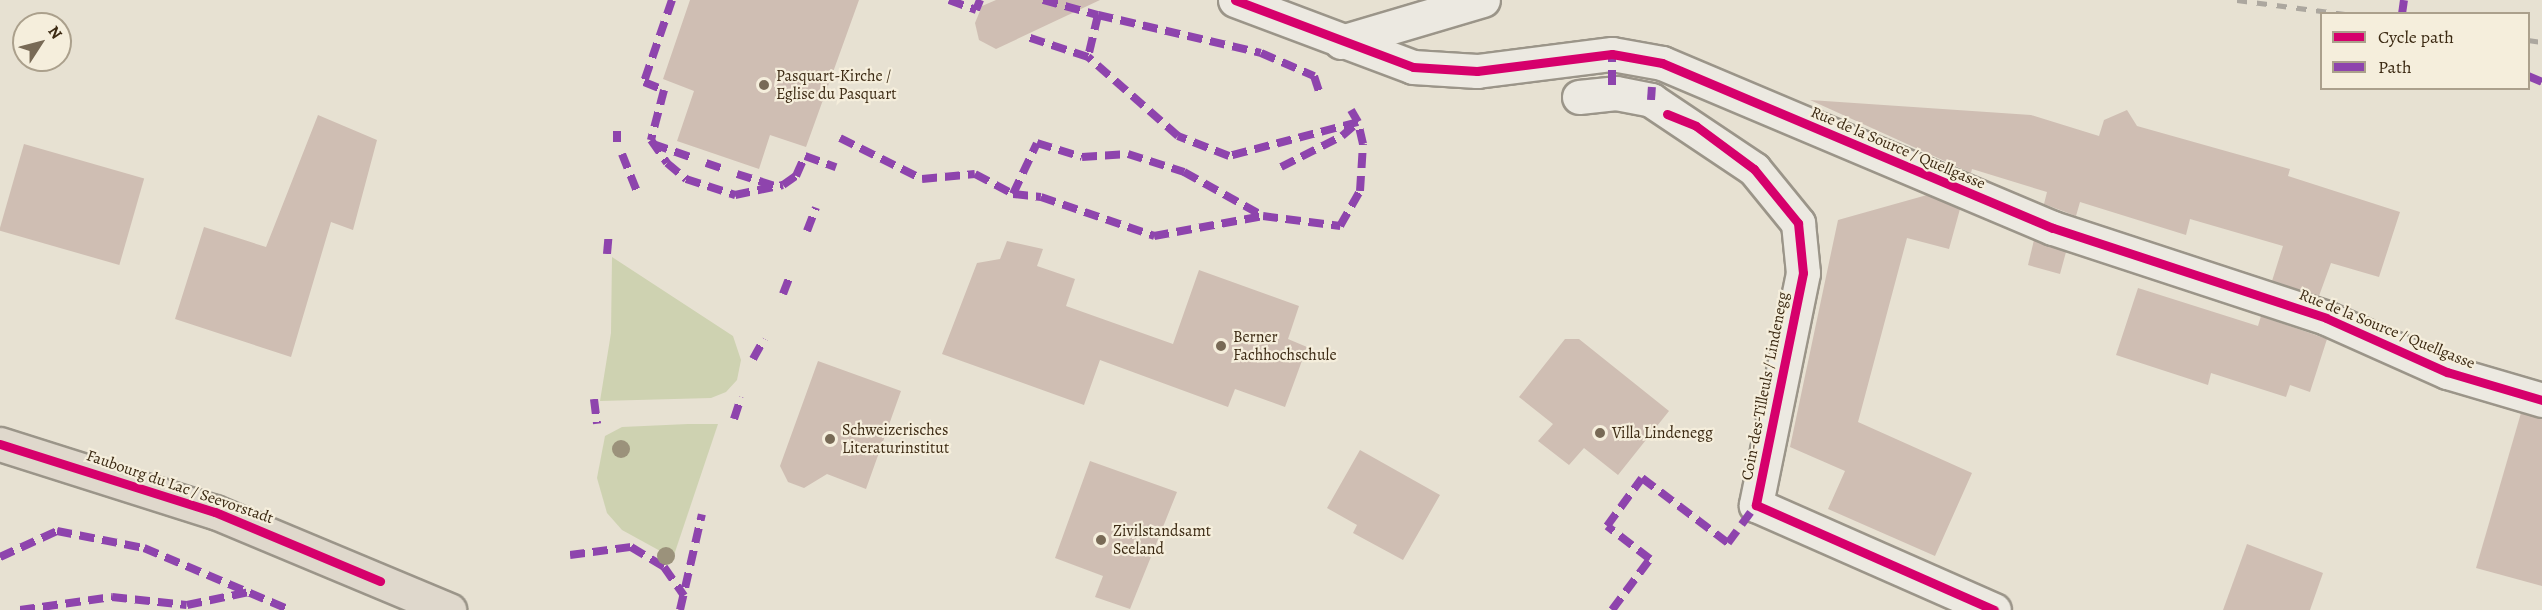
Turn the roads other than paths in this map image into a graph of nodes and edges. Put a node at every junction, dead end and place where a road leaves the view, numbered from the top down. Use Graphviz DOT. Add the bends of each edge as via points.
graph roads {
  1 [pos="1235,0"];
  2 [pos="1483,0"];
  3 [pos="1341,42"];
  4 [pos="1579,97"];
  5 [pos="2542,400"];
  6 [pos="0,444"];
  7 [pos="449,610"];
  8 [pos="1994,610"];
  1 -- 3 [label="street, Rue de la Source / Quellgasse"];
  2 -- 3 [label="street"];
  3 -- 5 [label="street, Rue de la Source / Quellgasse" via="1403,64 1450,71 1640,56 2053,228 2326,318 2447,372"];
  4 -- 8 [label="street, Coin-des-Tilleuls / Lindenegg" via="1616,93 1651,100 1667,114 1696,126 1754,169 1798,223 1803,273 1756,505"];
  6 -- 7 [label="main road, Faubourg du Lac / Seevorstadt" via="215,512"];
}
